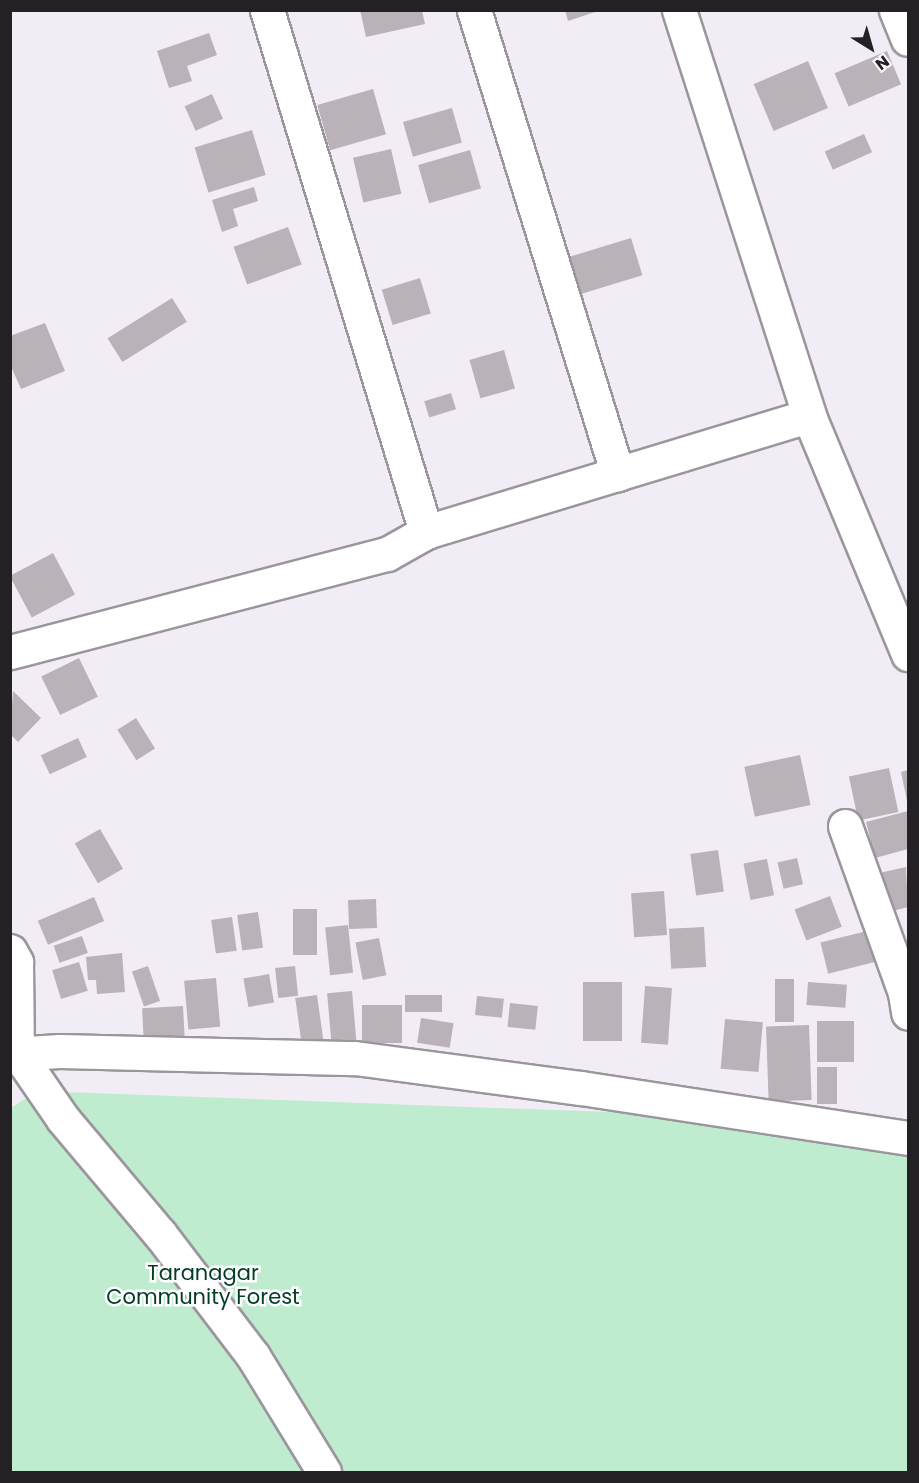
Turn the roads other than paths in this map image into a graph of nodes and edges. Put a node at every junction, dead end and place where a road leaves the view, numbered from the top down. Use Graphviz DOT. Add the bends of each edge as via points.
graph roads {
  1 [pos="267,10"];
  2 [pos="474,10"];
  3 [pos="679,10"];
  4 [pos="896,10"];
  5 [pos="909,39"];
  6 [pos="809,416"];
  7 [pos="618,474"];
  8 [pos="426,532"];
  9 [pos="10,652"];
  10 [pos="909,654"];
  11 [pos="844,826"];
  12 [pos="10,951"];
  13 [pos="909,1013"];
  14 [pos="14,1053"];
  15 [pos="909,1138"];
  16 [pos="324,1473"];
  1 -- 8 [label="street"];
  2 -- 7 [label="street"];
  3 -- 6 [label="street"];
  4 -- 5 [label="street"];
  6 -- 7 [label="street"];
  6 -- 10 [label="street"];
  7 -- 8 [label="street"];
  8 -- 9 [label="street" via="387,554"];
  11 -- 13 [label="street"];
  12 -- 14 [label="street" via="16,962"];
  14 -- 15 [label="street" via="355,1058"];
  14 -- 16 [label="street" via="253,1356"];
}
